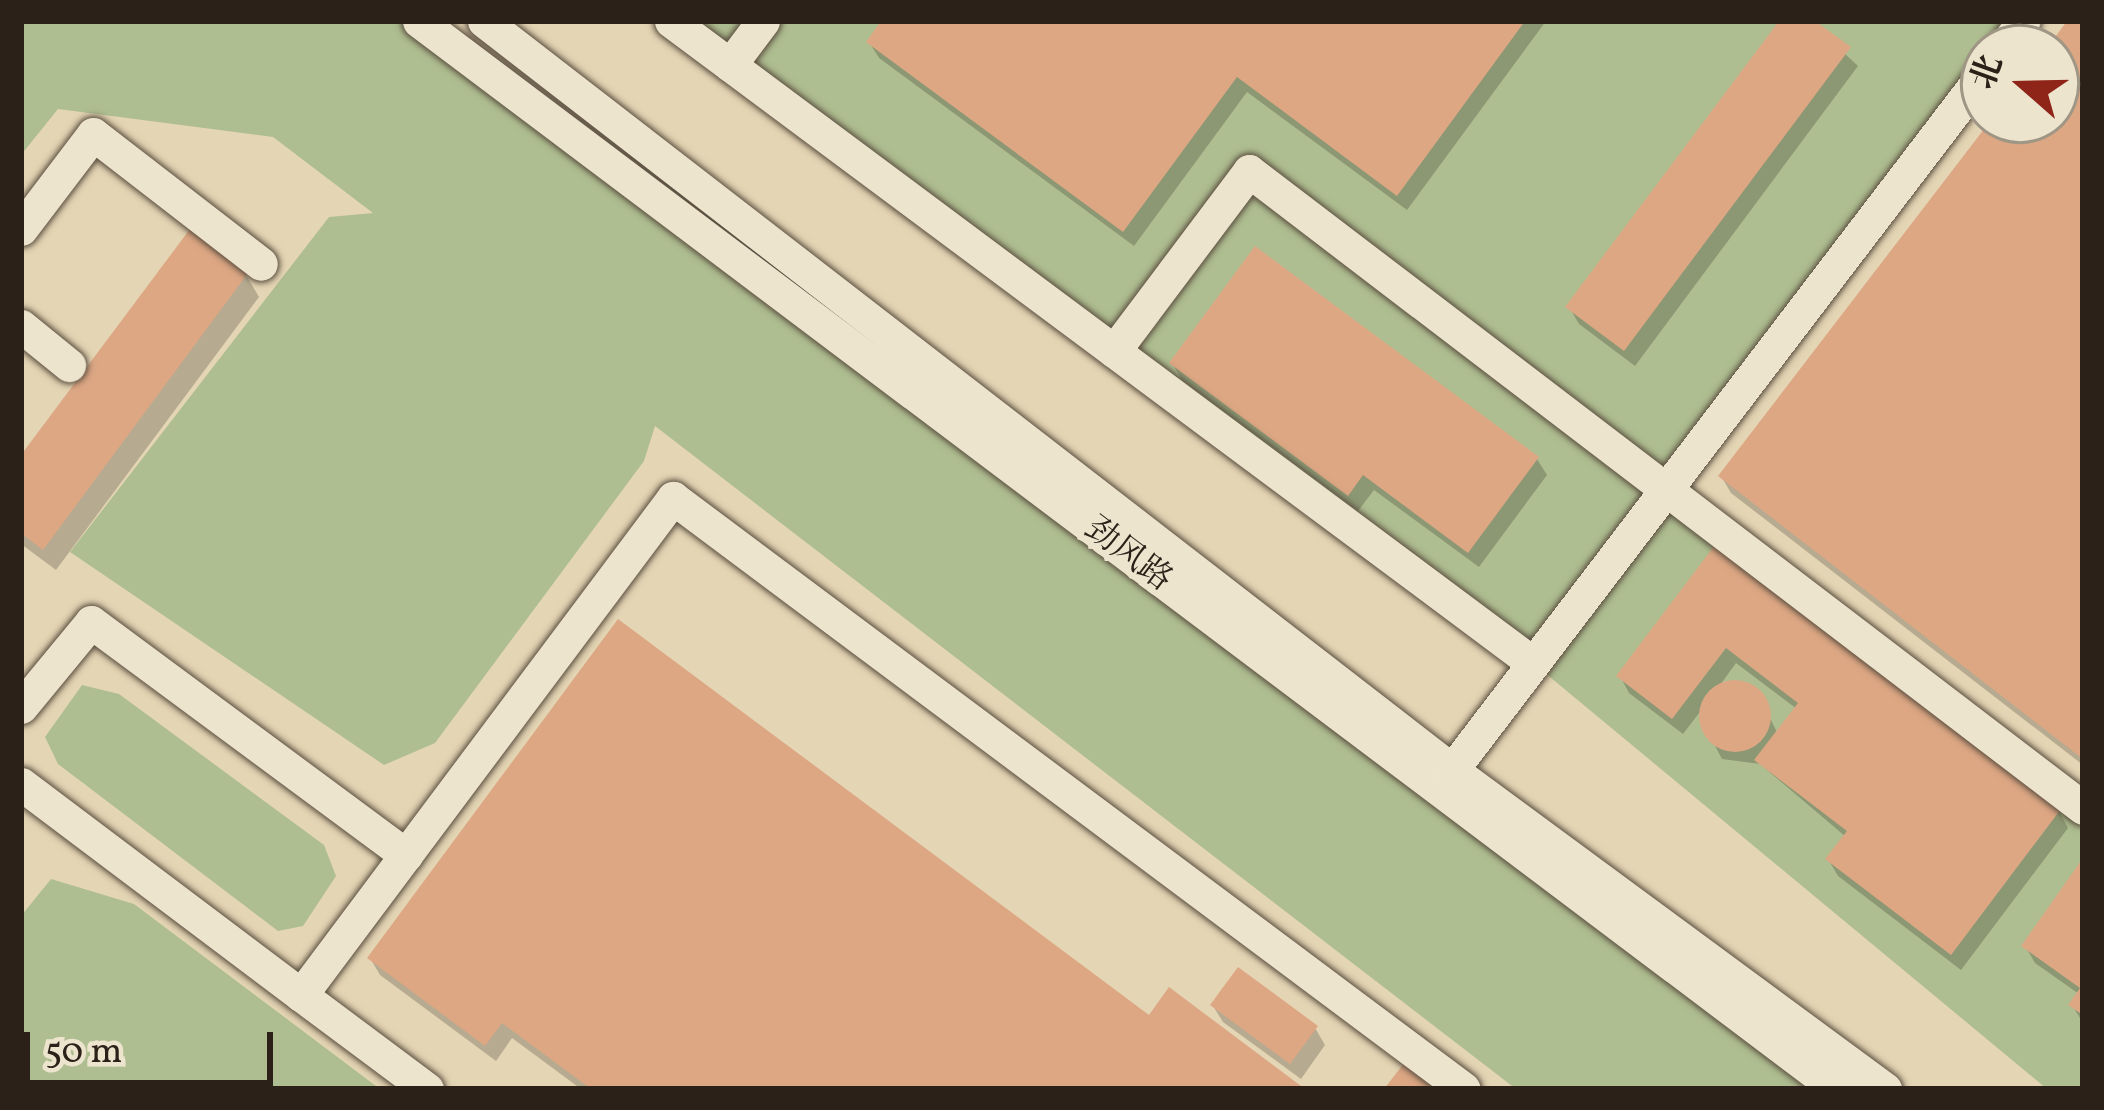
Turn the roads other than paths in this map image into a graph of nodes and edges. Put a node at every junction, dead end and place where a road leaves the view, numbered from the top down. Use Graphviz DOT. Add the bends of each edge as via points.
graph roads {
  1 [pos="418,21"];
  2 [pos="484,21"];
  3 [pos="671,21"];
  4 [pos="763,21"];
  5 [pos="730,64"];
  6 [pos="1960,105"];
  7 [pos="21,229"];
  8 [pos="261,264"];
  9 [pos="21,326"];
  10 [pos="1114,351"];
  11 [pos="69,365"];
  12 [pos="1670,487"];
  13 [pos="1533,663"];
  14 [pos="21,707"];
  15 [pos="1452,770"];
  16 [pos="21,784"];
  17 [pos="2083,808"];
  18 [pos="406,855"];
  19 [pos="301,994"];
  20 [pos="427,1089"];
  21 [pos="1464,1089"];
  22 [pos="1838,1089"];
  23 [pos="1885,1089"];
  1 -- 22 [label="street, 劲风路"];
  2 -- 15 [label="street, 劲风路"];
  3 -- 5 [label="street"];
  4 -- 5 [label="street"];
  5 -- 10 [label="street"];
  6 -- 12 [label="street"];
  7 -- 8 [label="street" via="93,134"];
  9 -- 11 [label="street"];
  10 -- 12 [label="street" via="1249,171"];
  10 -- 13 [label="street"];
  12 -- 13 [label="street"];
  12 -- 17 [label="street"];
  13 -- 15 [label="street"];
  14 -- 18 [label="street" via="91,622"];
  15 -- 23 [label="street, 劲风路"];
  16 -- 19 [label="street"];
  18 -- 19 [label="street"];
  18 -- 21 [label="street" via="673,498"];
  19 -- 20 [label="street"];
}
